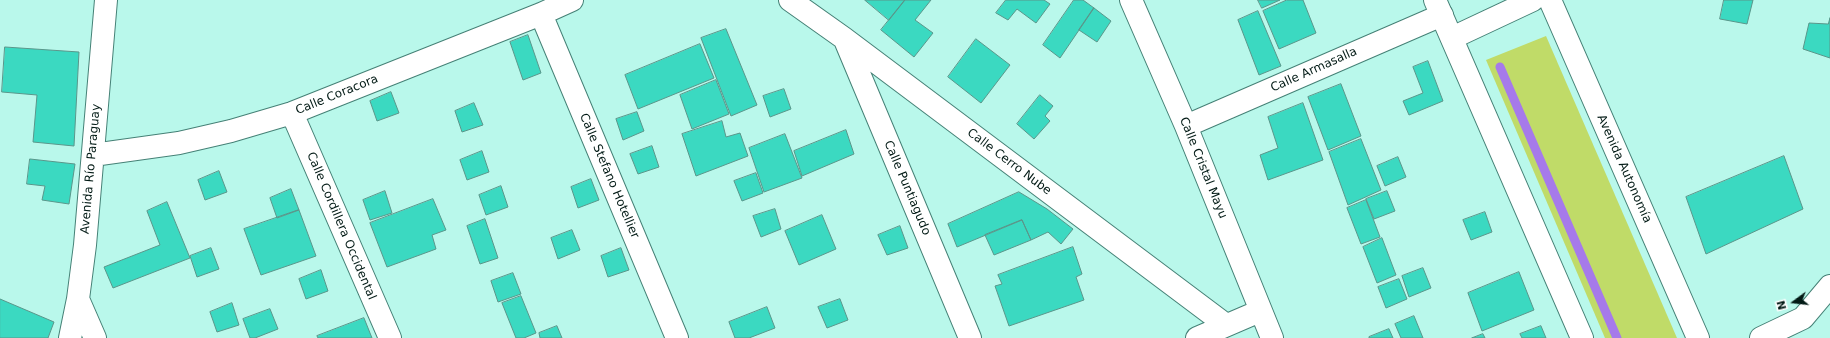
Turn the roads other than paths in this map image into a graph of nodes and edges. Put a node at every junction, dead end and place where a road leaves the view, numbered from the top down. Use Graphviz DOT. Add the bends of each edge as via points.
graph roads {
  1 [pos="106,0"];
  2 [pos="572,0"];
  3 [pos="790,0"];
  4 [pos="1131,0"];
  5 [pos="1533,0"];
  6 [pos="1550,0"];
  7 [pos="1439,7"];
  8 [pos="541,14"];
  9 [pos="1452,38"];
  10 [pos="845,39"];
  11 [pos="292,113"];
  12 [pos="1186,126"];
  13 [pos="92,155"];
  14 [pos="1830,286"];
  15 [pos="78,299"];
  16 [pos="1260,311"];
  17 [pos="1226,326"];
  18 [pos="70,338"];
  19 [pos="95,338"];
  20 [pos="390,338"];
  21 [pos="677,338"];
  22 [pos="970,338"];
  23 [pos="1197,338"];
  24 [pos="1272,338"];
  25 [pos="1582,338"];
  26 [pos="1698,338"];
  27 [pos="1762,338"];
  1 -- 13 [label="street, Avenida Río Paraguay"];
  2 -- 8 [label="street, Calle Coracora"];
  3 -- 10 [label="street, Calle Cerro Nube"];
  4 -- 12 [label="street, Calle Cristal Mayu"];
  5 -- 9 [label="street"];
  6 -- 26 [label="street, Avenida Autonomía"];
  7 -- 9 [label="street"];
  7 -- 12 [label="street, Calle Armasalla"];
  8 -- 11 [label="street, Calle Coracora"];
  8 -- 21 [label="street, Calle Stefano Hotellier"];
  9 -- 25 [label="street"];
  10 -- 17 [label="street, Calle Cerro Nube"];
  10 -- 22 [label="street, Calle Puntiagudo"];
  11 -- 13 [label="street, Calle Coracora" via="179,143"];
  11 -- 20 [label="street, Calle Cordillera Occidental"];
  12 -- 16 [label="street, Calle Cristal Mayu"];
  13 -- 15 [label="street, Avenida Río Paraguay"];
  14 -- 27 [label="street" via="1803,318"];
  15 -- 18 [label="street, Avenida Río Paraguay"];
  15 -- 19 [label="street"];
  16 -- 17 [label="street"];
  16 -- 24 [label="street, Calle Cristal Mayu"];
  17 -- 23 [label="street"];
}
